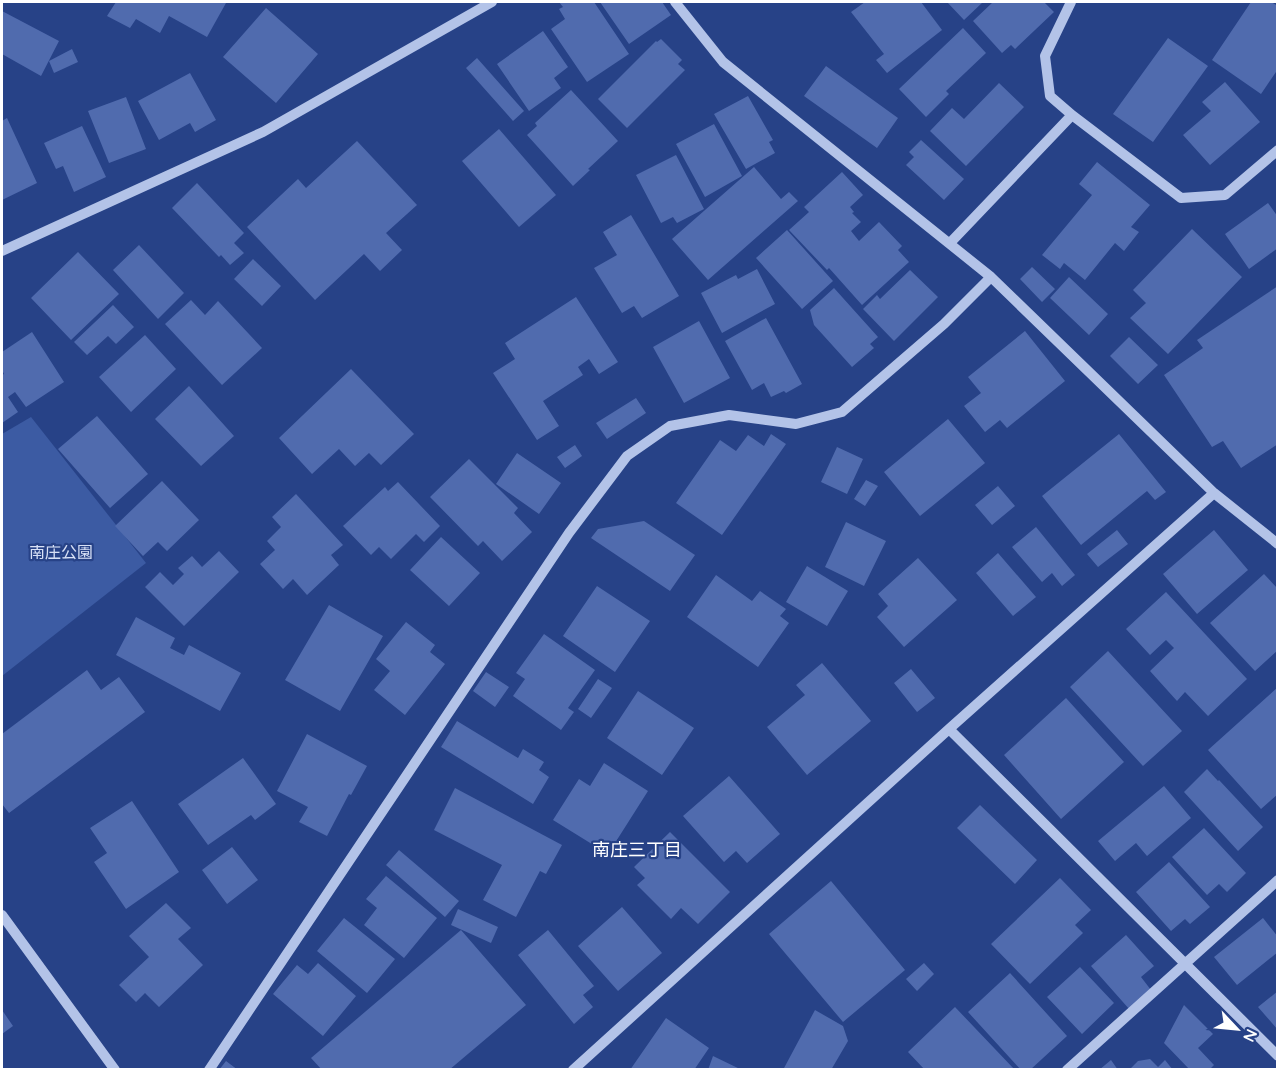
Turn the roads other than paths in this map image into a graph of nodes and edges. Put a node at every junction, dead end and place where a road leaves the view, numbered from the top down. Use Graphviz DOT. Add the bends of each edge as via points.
graph roads {
  1 [pos="492,2"];
  2 [pos="675,2"];
  3 [pos="1071,2"];
  4 [pos="1072,115"];
  5 [pos="1278,150"];
  6 [pos="950,243"];
  7 [pos="2,251"];
  8 [pos="991,278"];
  9 [pos="1214,493"];
  10 [pos="1278,544"];
  11 [pos="949,729"];
  12 [pos="1278,880"];
  13 [pos="2,915"];
  14 [pos="1186,964"];
  15 [pos="1278,1056"];
  16 [pos="115,1070"];
  17 [pos="209,1070"];
  18 [pos="573,1070"];
  19 [pos="1067,1070"];
  1 -- 7 [label="street" via="263,132"];
  2 -- 6 [label="street" via="723,63"];
  3 -- 4 [label="street" via="1045,56 1050,96"];
  4 -- 5 [label="street" via="1181,198 1225,195"];
  4 -- 6 [label="street"];
  6 -- 8 [label="street"];
  8 -- 9 [label="street"];
  8 -- 17 [label="street" via="842,412 796,424 729,415 670,426 627,456 569,533"];
  9 -- 10 [label="street"];
  9 -- 11 [label="street"];
  11 -- 14 [label="street"];
  11 -- 18 [label="street"];
  12 -- 14 [label="street"];
  13 -- 16 [label="street"];
  14 -- 15 [label="street"];
  14 -- 19 [label="street"];
}
